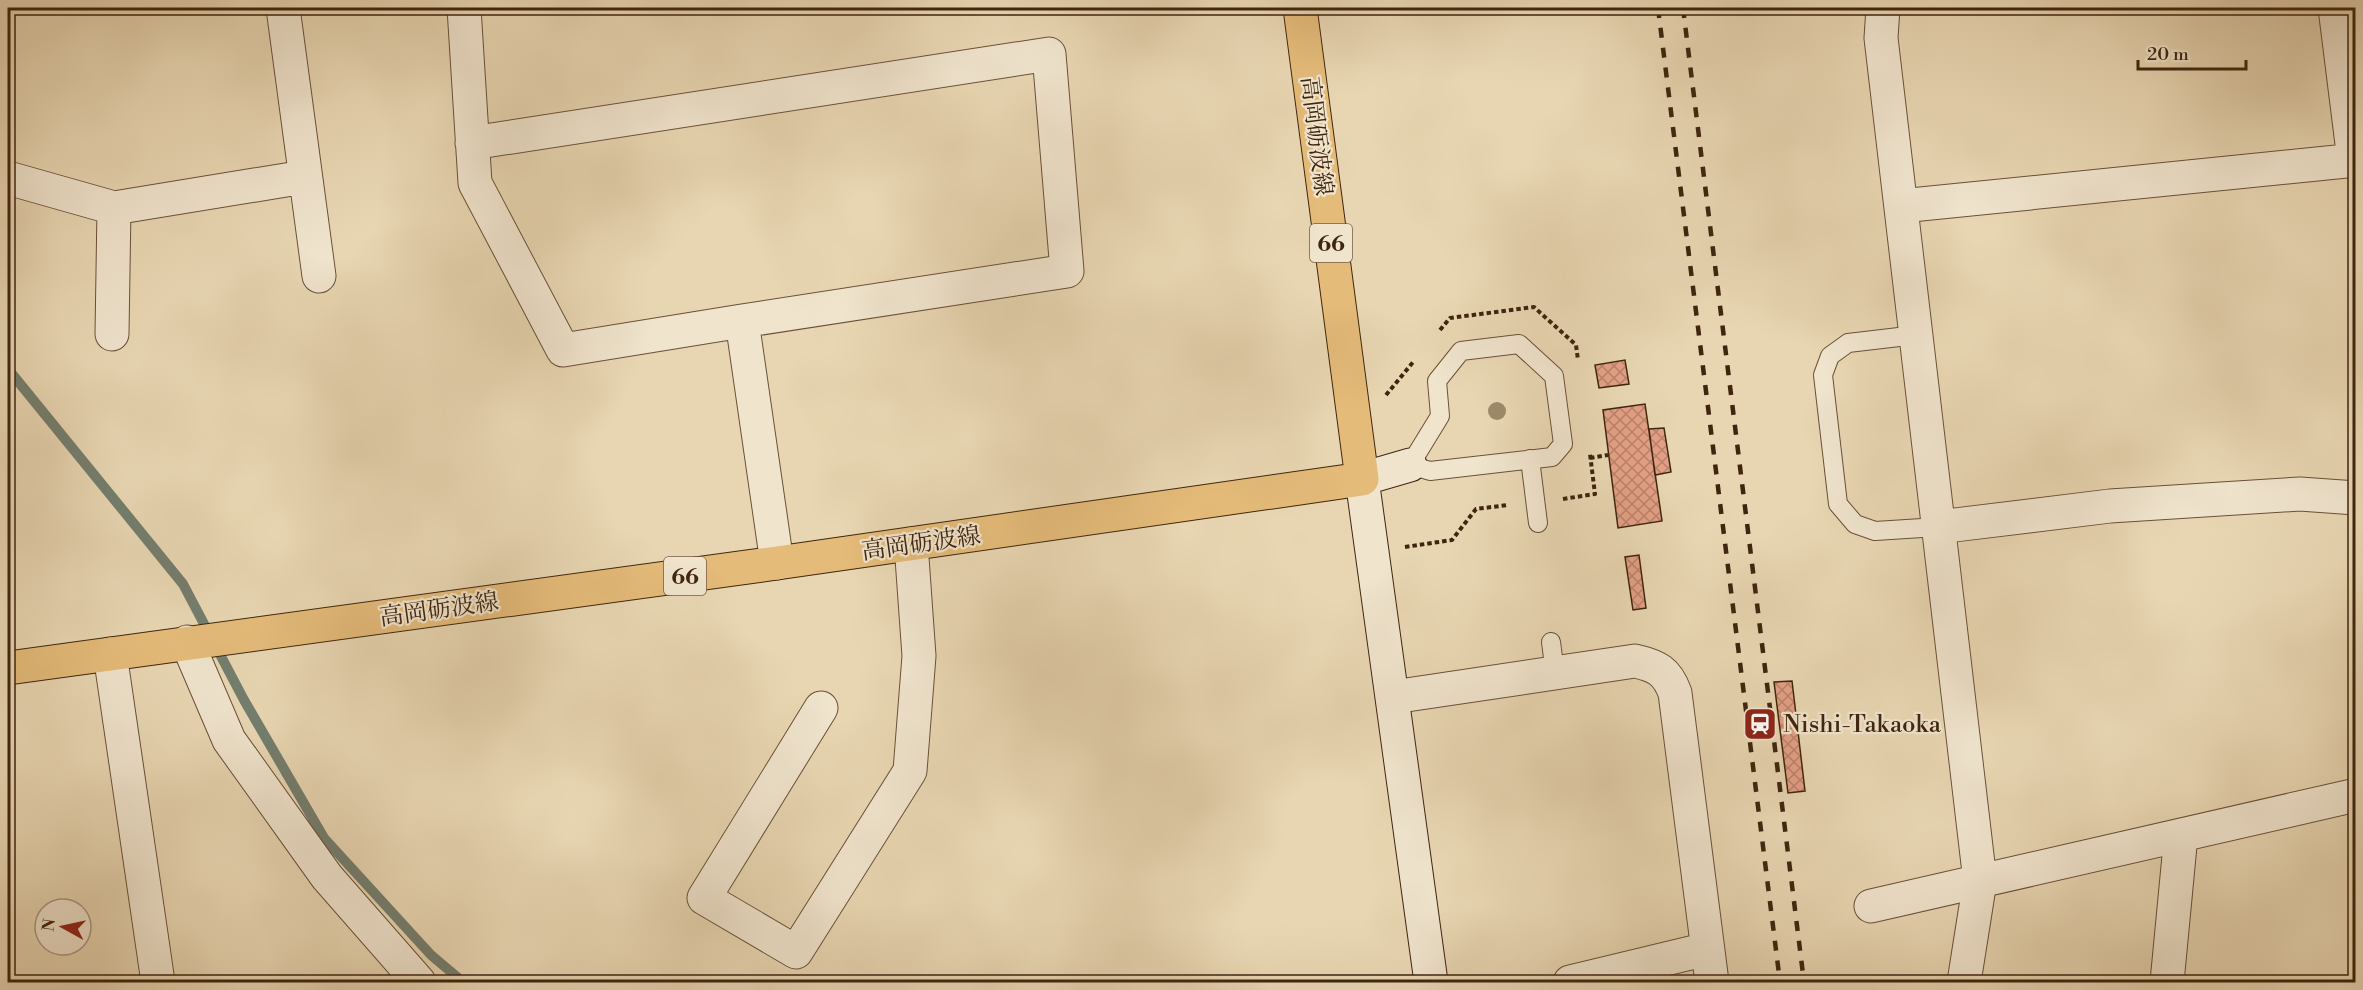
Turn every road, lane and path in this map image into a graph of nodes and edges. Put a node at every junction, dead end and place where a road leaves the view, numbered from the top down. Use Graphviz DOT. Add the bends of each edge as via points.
graph roads {
  1 [pos="283,8"];
  2 [pos="464,8"];
  3 [pos="1300,8"];
  4 [pos="1884,8"];
  5 [pos="2335,8"];
  6 [pos="472,143"];
  7 [pos="2355,160"];
  8 [pos="304,177"];
  9 [pos="8,178"];
  10 [pos="1901,206"];
  11 [pos="114,208"];
  12 [pos="319,276"];
  13 [pos="742,321"];
  14 [pos="112,334"];
  15 [pos="1916,335"];
  16 [pos="1608,455"];
  17 [pos="1590,458"];
  18 [pos="1530,459"];
  19 [pos="1410,465"];
  20 [pos="1362,479"];
  21 [pos="1595,494"];
  22 [pos="2355,498"];
  23 [pos="1536,502"];
  24 [pos="1538,523"];
  25 [pos="1938,526"];
  26 [pos="911,544"];
  27 [pos="1395,548"];
  28 [pos="777,563"];
  29 [pos="187,642"];
  30 [pos="110,654"];
  31 [pos="8,668"];
  32 [pos="1393,697"];
  33 [pos="821,708"];
  34 [pos="2355,795"];
  35 [pos="2181,835"];
  36 [pos="1980,881"];
  37 [pos="1871,906"];
  38 [pos="1707,949"];
  39 [pos="158,982"];
  40 [pos="419,982"];
  41 [pos="1431,982"];
  42 [pos="1570,982"];
  43 [pos="1712,982"];
  44 [pos="1964,982"];
  45 [pos="2167,982"];
  1 -- 8 [label="street"];
  2 -- 6 [label="street"];
  3 -- 20 [label="main road, 高岡砺波線 / 66"];
  4 -- 10 [label="street" via="1881,38"];
  5 -- 7 [label="street"];
  6 -- 13 [label="street" via="475,183 563,350"];
  6 -- 13 [label="street" via="1049,54 1067,271"];
  7 -- 10 [label="street"];
  8 -- 11 [label="street"];
  8 -- 12 [label="street"];
  9 -- 11 [label="street"];
  10 -- 15 [label="street"];
  11 -- 14 [label="street"];
  13 -- 28 [label="street"];
  15 -- 25 [label="street"];
  15 -- 25 [label="lane" via="1848,343 1830,356 1823,375 1838,504 1855,524 1875,531"];
  16 -- 17 [label="path"];
  18 -- 19 [label="lane" via="1430,471"];
  18 -- 19 [label="lane" via="1552,457 1563,444 1554,376 1519,344 1461,351 1437,381 1440,416"];
  18 -- 23 [label="lane"];
  19 -- 20 [label="street"];
  20 -- 26 [label="main road, 高岡砺波線 / 66"];
  20 -- 32 [label="street"];
  21 -- 23 [label="path"];
  22 -- 25 [label="street" via="2300,494 2110,506"];
  23 -- 24 [label="lane"];
  23 -- 27 [label="path" via="1476,509 1452,540"];
  25 -- 36 [label="street"];
  26 -- 28 [label="main road, 高岡砺波線 / 66"];
  26 -- 33 [label="street" via="919,656 910,771 796,952 704,898"];
  28 -- 29 [label="main road, 高岡砺波線 / 66"];
  29 -- 30 [label="main road, 高岡砺波線 / 66"];
  29 -- 40 [label="street" via="228,740 327,878"];
  30 -- 31 [label="main road, 高岡砺波線 / 66"];
  30 -- 39 [label="street"];
  32 -- 38 [label="street" via="1553,657 1635,661 1651,665 1670,679 1675,693"];
  32 -- 41 [label="street"];
  34 -- 35 [label="street"];
  35 -- 36 [label="street"];
  35 -- 45 [label="street"];
  36 -- 37 [label="street"];
  36 -- 44 [label="street"];
  38 -- 42 [label="street"];
  38 -- 43 [label="street"];
}
